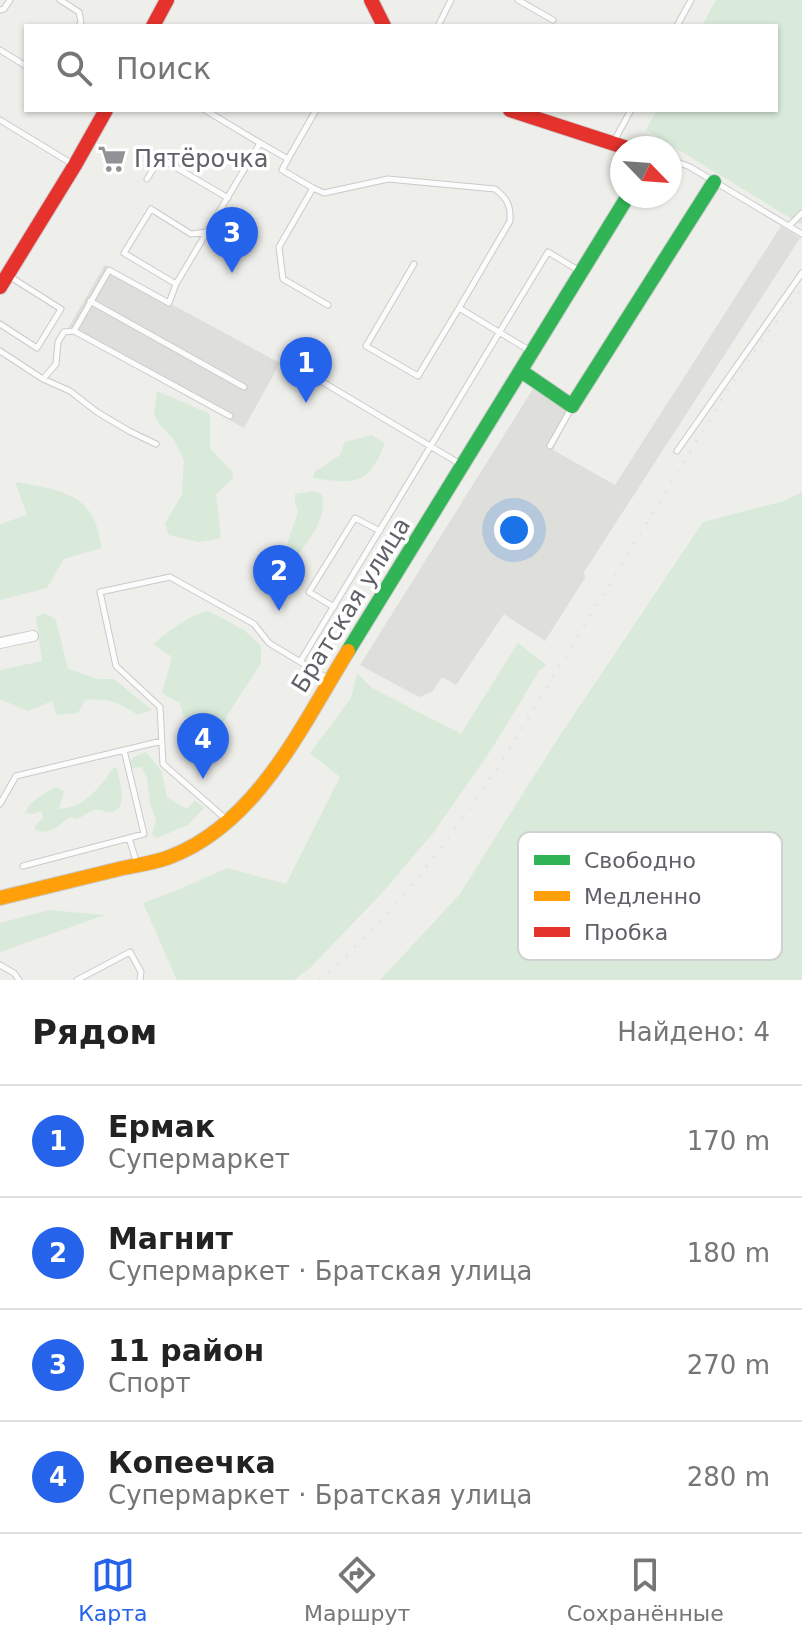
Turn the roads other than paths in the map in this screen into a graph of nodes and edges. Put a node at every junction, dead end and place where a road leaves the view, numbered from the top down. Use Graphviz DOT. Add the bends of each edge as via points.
graph roads {
  1 [pos="10,0"];
  2 [pos="60,0"];
  3 [pos="167,0"];
  4 [pos="371,0"];
  5 [pos="451,0"];
  6 [pos="518,0"];
  7 [pos="691,0"];
  8 [pos="0,10"];
  9 [pos="553,20"];
  10 [pos="80,24"];
  11 [pos="154,24"];
  12 [pos="383,24"];
  13 [pos="439,24"];
  14 [pos="678,24"];
  15 [pos="0,50"];
  16 [pos="24,65"];
  17 [pos="105,112"];
  18 [pos="208,112"];
  19 [pos="315,112"];
  20 [pos="516,112"];
  21 [pos="631,112"];
  22 [pos="0,120"];
  23 [pos="627,136"];
  24 [pos="610,141"];
  25 [pos="260,143"];
  26 [pos="288,159"];
  27 [pos="682,164"];
  28 [pos="75,165"];
  29 [pos="147,179"];
  30 [pos="714,182"];
  31 [pos="313,188"];
  32 [pos="228,198"];
  33 [pos="621,208"];
  34 [pos="802,213"];
  35 [pos="789,226"];
  36 [pos="207,232"];
  37 [pos="802,234"];
  38 [pos="414,264"];
  39 [pos="582,273"];
  40 [pos="802,273"];
  41 [pos="4,281"];
  42 [pos="176,284"];
  43 [pos="90,301"];
  44 [pos="328,305"];
  45 [pos="459,308"];
  46 [pos="0,324"];
  47 [pos="74,331"];
  48 [pos="499,333"];
  49 [pos="0,351"];
  50 [pos="533,352"];
  51 [pos="294,365"];
  52 [pos="521,371"];
  53 [pos="43,379"];
  54 [pos="244,387"];
  55 [pos="572,406"];
  56 [pos="230,416"];
  57 [pos="156,444"];
  58 [pos="431,446"];
  59 [pos="550,446"];
  60 [pos="677,451"];
  61 [pos="463,465"];
  62 [pos="380,531"];
  63 [pos="334,607"];
  64 [pos="33,636"];
  65 [pos="0,643"];
  66 [pos="300,662"];
  67 [pos="330,680"];
  68 [pos="162,741"];
  69 [pos="124,750"];
  70 [pos="0,804"];
  71 [pos="228,820"];
  72 [pos="129,838"];
  73 [pos="137,865"];
  74 [pos="23,866"];
  75 [pos="1,898"];
  76 [pos="0,965"];
  77 [pos="19,980"];
  78 [pos="77,980"];
  79 [pos="140,980"];
  1 -- 8 [label="lane"];
  2 -- 10 [label="lane" via="79,12"];
  3 -- 11 [label="street"];
  4 -- 12 [label="street"];
  5 -- 13 [label="lane"];
  6 -- 9 [label="lane"];
  7 -- 14 [label="lane"];
  15 -- 16 [label="lane"];
  17 -- 28 [label="street"];
  18 -- 25 [label="lane"];
  19 -- 26 [label="lane"];
  20 -- 24 [label="street"];
  21 -- 23 [label="lane"];
  22 -- 28 [label="lane"];
  25 -- 26 [label="lane"];
  25 -- 32 [label="lane"];
  26 -- 31 [label="lane" via="282,170"];
  27 -- 30 [label="lane"];
  28 -- 41 [label="street"];
  29 -- 32 [label="lane" via="160,158"];
  30 -- 35 [label="lane"];
  30 -- 55 [label="street"];
  31 -- 44 [label="lane" via="279,247 283,279"];
  31 -- 45 [label="lane" via="324,193 388,179 495,189 505,197 510,221"];
  32 -- 36 [label="lane"];
  33 -- 39 [label="street, Братская улица"];
  34 -- 35 [label="lane"];
  35 -- 37 [label="lane"];
  36 -- 42 [label="lane"];
  36 -- 42 [label="lane" via="191,234 151,209 124,253"];
  38 -- 45 [label="lane" via="366,346 418,376"];
  39 -- 48 [label="lane" via="548,252"];
  39 -- 50 [label="street, Братская улица"];
  40 -- 60 [label="lane"];
  41 -- 46 [label="lane" via="61,309 37,348"];
  42 -- 43 [label="lane" via="169,303 109,270"];
  43 -- 47 [label="lane"];
  43 -- 54 [label="lane"];
  45 -- 48 [label="lane"];
  47 -- 53 [label="lane" via="64,332 56,364"];
  47 -- 56 [label="lane"];
  48 -- 50 [label="lane"];
  48 -- 58 [label="lane"];
  49 -- 53 [label="lane"];
  50 -- 52 [label="street, Братская улица"];
  51 -- 58 [label="lane"];
  52 -- 55 [label="street"];
  52 -- 61 [label="street, Братская улица"];
  53 -- 57 [label="lane"];
  55 -- 59 [label="lane"];
  58 -- 61 [label="lane"];
  58 -- 62 [label="lane"];
  61 -- 67 [label="street, Братская улица"];
  62 -- 63 [label="lane"];
  62 -- 63 [label="lane" via="355,518 309,592"];
  63 -- 66 [label="lane"];
  64 -- 65 [label="street"];
  66 -- 67 [label="lane"];
  66 -- 68 [label="lane" via="269,643 254,624 170,577 100,592 116,666 160,707"];
  67 -- 71 [label="street, Братская улица" via="260,790"];
  68 -- 69 [label="lane"];
  68 -- 71 [label="lane" via="163,764"];
  69 -- 70 [label="lane" via="16,776"];
  69 -- 72 [label="lane" via="144,834"];
  71 -- 73 [label="street, Братская улица" via="171,857"];
  72 -- 73 [label="lane"];
  72 -- 74 [label="lane"];
  73 -- 75 [label="street, Братская улица"];
  76 -- 77 [label="lane"];
  78 -- 79 [label="lane" via="130,952"];
}
